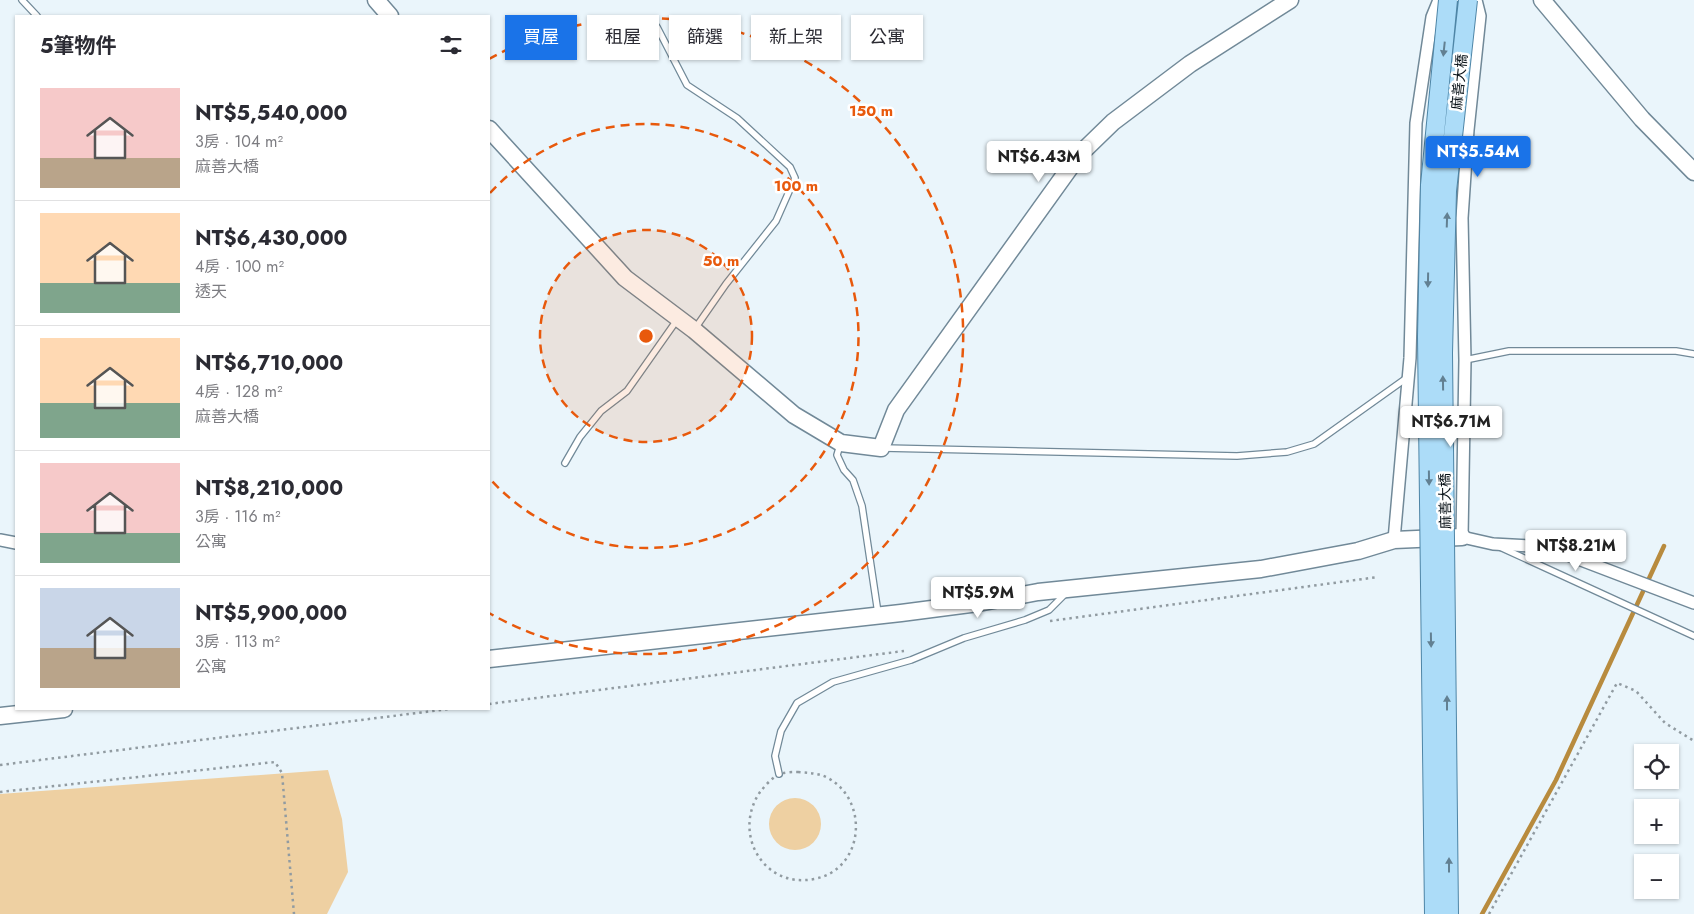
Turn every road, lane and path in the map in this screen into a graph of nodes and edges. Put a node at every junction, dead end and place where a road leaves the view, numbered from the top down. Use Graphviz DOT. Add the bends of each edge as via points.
graph roads {
  1 [pos="22,0"];
  2 [pos="376,0"];
  3 [pos="1290,0"];
  4 [pos="1439,0"];
  5 [pos="1448,0"];
  6 [pos="1468,0"];
  7 [pos="1476,0"];
  8 [pos="1542,0"];
  9 [pos="36,15"];
  10 [pos="389,15"];
  11 [pos="659,31"];
  12 [pos="490,130"];
  13 [pos="1694,172"];
  14 [pos="678,318"];
  15 [pos="694,330"];
  16 [pos="1694,354"];
  17 [pos="1465,360"];
  18 [pos="1408,377"];
  19 [pos="840,443"];
  20 [pos="881,448"];
  21 [pos="565,463"];
  22 [pos="1462,537"];
  23 [pos="0,540"];
  24 [pos="1394,540"];
  25 [pos="15,544"];
  26 [pos="1493,544"];
  27 [pos="1378,577"];
  28 [pos="1070,589"];
  29 [pos="1694,603"];
  30 [pos="878,614"];
  31 [pos="1025,620"];
  32 [pos="1694,636"];
  33 [pos="908,650"];
  34 [pos="490,659"];
  35 [pos="490,704"];
  36 [pos="55,710"];
  37 [pos="441,710"];
  38 [pos="0,716"];
  39 [pos="1694,741"];
  40 [pos="0,764"];
  41 [pos="780,774"];
  42 [pos="0,792"];
  43 [pos="294,914"];
  44 [pos="1434,914"];
  45 [pos="1449,914"];
  46 [pos="1489,914"];
  1 -- 9 [label="lane"];
  2 -- 10 [label="street"];
  3 -- 20 [label="street" via="1190,64 1113,122 1080,155 896,410"];
  4 -- 18 [label="street" via="1432,18 1416,123"];
  5 -- 44 [label="main road, 麻善大橋, one-way, bridge" via="1430,185 1427,337"];
  45 -- 6 [label="main road, 麻善大橋, one-way, bridge" via="1443,353 1448,191"];
  7 -- 17 [label="street" via="1480,16 1462,218"];
  8 -- 13 [label="street" via="1642,119"];
  11 -- 15 [label="lane" via="687,85 737,118 790,167 795,178 776,221"];
  12 -- 14 [label="street" via="625,278"];
  14 -- 15 [label="street"];
  14 -- 21 [label="lane" via="627,391 601,411"];
  15 -- 19 [label="street" via="794,415"];
  16 -- 17 [label="lane" via="1547,350 1509,351"];
  17 -- 22 [label="street"];
  18 -- 20 [label="lane" via="1314,444 1287,452 1237,456"];
  18 -- 24 [label="street"];
  19 -- 20 [label="street"];
  19 -- 30 [label="lane" via="837,455 853,480 862,506"];
  22 -- 24 [label="street"];
  22 -- 26 [label="street"];
  23 -- 25 [label="street"];
  24 -- 28 [label="street" via="1358,551 1261,569"];
  26 -- 29 [label="street" via="1547,547"];
  26 -- 32 [label="lane"];
  27 -- 31 [label="path" via="1034,623"];
  28 -- 30 [label="street"];
  28 -- 31 [label="lane" via="1049,610"];
  30 -- 34 [label="street"];
  31 -- 41 [label="lane" via="964,638 911,660 833,682 797,703 781,731 775,756"];
  33 -- 35 [label="path"];
  36 -- 38 [label="street"];
  37 -- 40 [label="path"];
  39 -- 46 [label="path" via="1666,723 1636,691 1618,683"];
  41 -- 41 [label="path" via="817,773 843,790 854,806 855,842 846,859 832,872 815,879 796,880 766,866 754,851 748,821 754,802 764,787"];
  42 -- 43 [label="path" via="275,762 282,773"];
}
